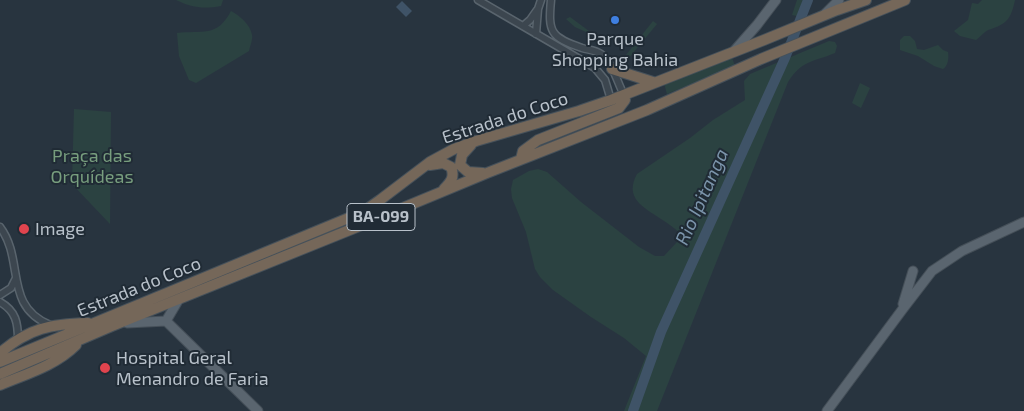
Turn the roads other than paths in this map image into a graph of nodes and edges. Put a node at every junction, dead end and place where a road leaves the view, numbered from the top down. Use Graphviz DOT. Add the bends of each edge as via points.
graph roads {
  1 [pos="478,0"];
  2 [pos="541,0"];
  3 [pos="551,0"];
  4 [pos="776,0"];
  5 [pos="839,0"];
  6 [pos="866,0"];
  7 [pos="905,0"];
  8 [pos="538,9"];
  9 [pos="825,14"];
  10 [pos="523,26"];
  11 [pos="536,34"];
  12 [pos="735,50"];
  13 [pos="605,58"];
  14 [pos="595,68"];
  15 [pos="612,69"];
  16 [pos="653,82"];
  17 [pos="624,95"];
  18 [pos="611,100"];
  19 [pos="476,141"];
  20 [pos="521,159"];
  21 [pos="425,166"];
  22 [pos="487,173"];
  23 [pos="440,193"];
  24 [pos="1024,222"];
  25 [pos="0,227"];
  26 [pos="913,270"];
  27 [pos="16,278"];
  28 [pos="0,296"];
  29 [pos="179,299"];
  30 [pos="0,302"];
  31 [pos="902,310"];
  32 [pos="166,320"];
  33 [pos="97,322"];
  34 [pos="50,325"];
  35 [pos="112,326"];
  36 [pos="18,340"];
  37 [pos="80,341"];
  38 [pos="0,353"];
  39 [pos="0,362"];
  40 [pos="0,374"];
  41 [pos="0,385"];
  42 [pos="258,411"];
  43 [pos="827,411"];
  1 -- 10 [label="street"];
  2 -- 8 [label="street"];
  3 -- 13 [label="street" via="549,23 555,35 598,52"];
  4 -- 12 [label="main road"];
  5 -- 9 [label="main road"];
  6 -- 9 [label="highway, BA-099"];
  7 -- 20 [label="highway, Estrada do Coco / BA-099" via="647,110"];
  8 -- 10 [label="street"];
  8 -- 11 [label="street"];
  9 -- 12 [label="highway, Estrada do Coco / BA-099"];
  10 -- 11 [label="street"];
  11 -- 14 [label="street"];
  12 -- 16 [label="highway, Estrada do Coco / BA-099"];
  13 -- 14 [label="street" via="602,66"];
  13 -- 15 [label="street"];
  14 -- 18 [label="street" via="605,80"];
  15 -- 16 [label="highway"];
  15 -- 17 [label="street"];
  16 -- 17 [label="highway, Estrada do Coco / BA-099"];
  17 -- 18 [label="highway, Estrada do Coco / BA-099"];
  17 -- 20 [label="highway" via="625,100 619,108 538,140 523,151"];
  18 -- 19 [label="highway, Estrada do Coco / BA-099"];
  19 -- 21 [label="highway, Estrada do Coco / BA-099"];
  19 -- 22 [label="highway" via="462,155 460,165 468,172"];
  20 -- 22 [label="highway, Estrada do Coco / BA-099"];
  21 -- 23 [label="highway" via="443,163 451,167 452,180"];
  21 -- 33 [label="highway, Estrada do Coco / BA-099" via="363,212"];
  22 -- 23 [label="highway, Estrada do Coco / BA-099"];
  23 -- 29 [label="highway, Estrada do Coco / BA-099"];
  24 -- 31 [label="main road" via="962,251 932,271"];
  25 -- 27 [label="street" via="11,248"];
  26 -- 31 [label="main road"];
  27 -- 28 [label="street" via="11,288"];
  27 -- 34 [label="street" via="21,298 30,313"];
  29 -- 32 [label="main road"];
  29 -- 35 [label="highway, Estrada do Coco / BA-099"];
  30 -- 36 [label="street" via="16,318"];
  31 -- 43 [label="main road"];
  32 -- 35 [label="main road"];
  32 -- 42 [label="main road"];
  33 -- 34 [label="highway"];
  33 -- 39 [label="highway, Estrada do Coco / BA-099"];
  34 -- 36 [label="highway"];
  35 -- 37 [label="highway, Estrada do Coco / BA-099"];
  36 -- 38 [label="highway"];
  37 -- 40 [label="highway, Estrada do Coco / BA-099"];
  37 -- 41 [label="highway" via="52,364"];
}
